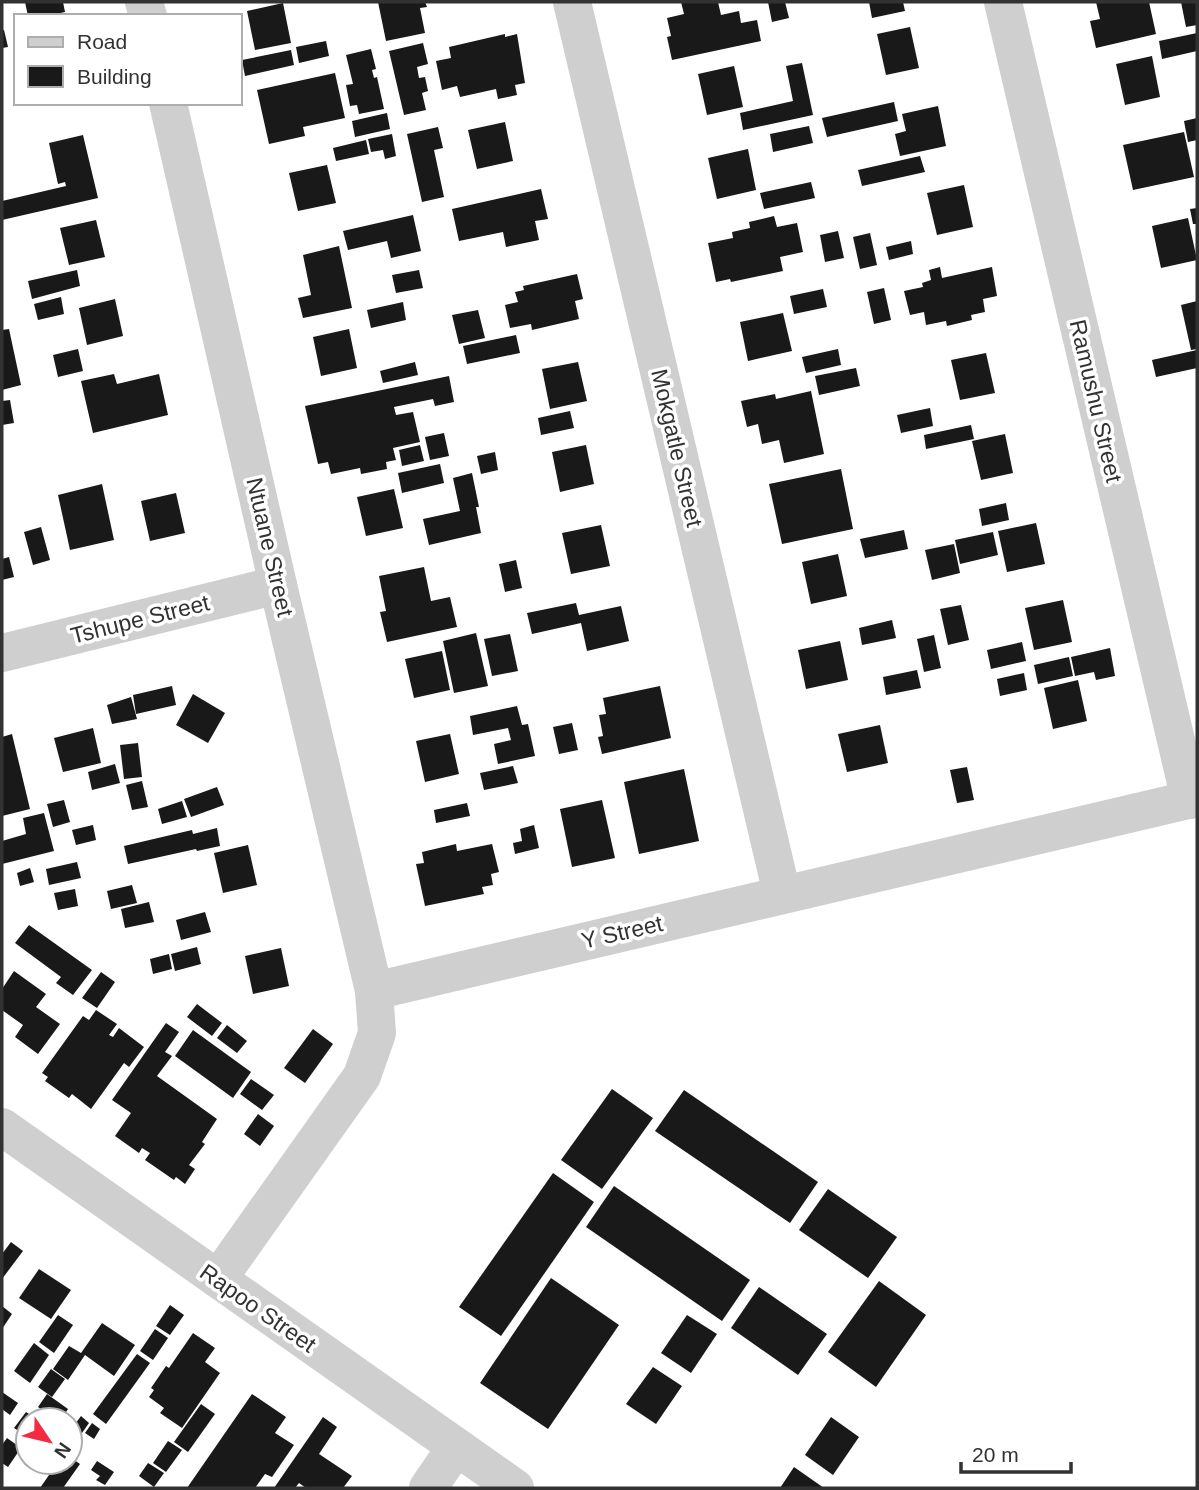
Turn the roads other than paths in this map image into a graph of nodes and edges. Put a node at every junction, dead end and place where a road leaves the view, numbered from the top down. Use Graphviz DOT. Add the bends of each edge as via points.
graph roads {
  1 [pos="572,2"];
  2 [pos="1003,2"];
  3 [pos="168,105"];
  4 [pos="278,585"];
  5 [pos="2,653"];
  6 [pos="1193,799"];
  7 [pos="782,894"];
  8 [pos="374,991"];
  9 [pos="2,1127"];
  10 [pos="218,1279"];
  11 [pos="456,1447"];
  12 [pos="428,1488"];
  13 [pos="515,1488"];
  1 -- 7 [label="street, Mokgatle Street"];
  2 -- 6 [label="street, Ramushu Street"];
  3 -- 4 [label="street, Ntuane Street"];
  4 -- 5 [label="street, Tshupe Street"];
  4 -- 8 [label="street, Ntuane Street"];
  6 -- 7 [label="street, Y Street"];
  7 -- 8 [label="street, Y Street"];
  8 -- 10 [label="street" via="377,1033 362,1076"];
  9 -- 10 [label="street, Rapoo Street"];
  10 -- 11 [label="street, Rapoo Street"];
  11 -- 12 [label="street"];
  11 -- 13 [label="street, Rapoo Street"];
}
